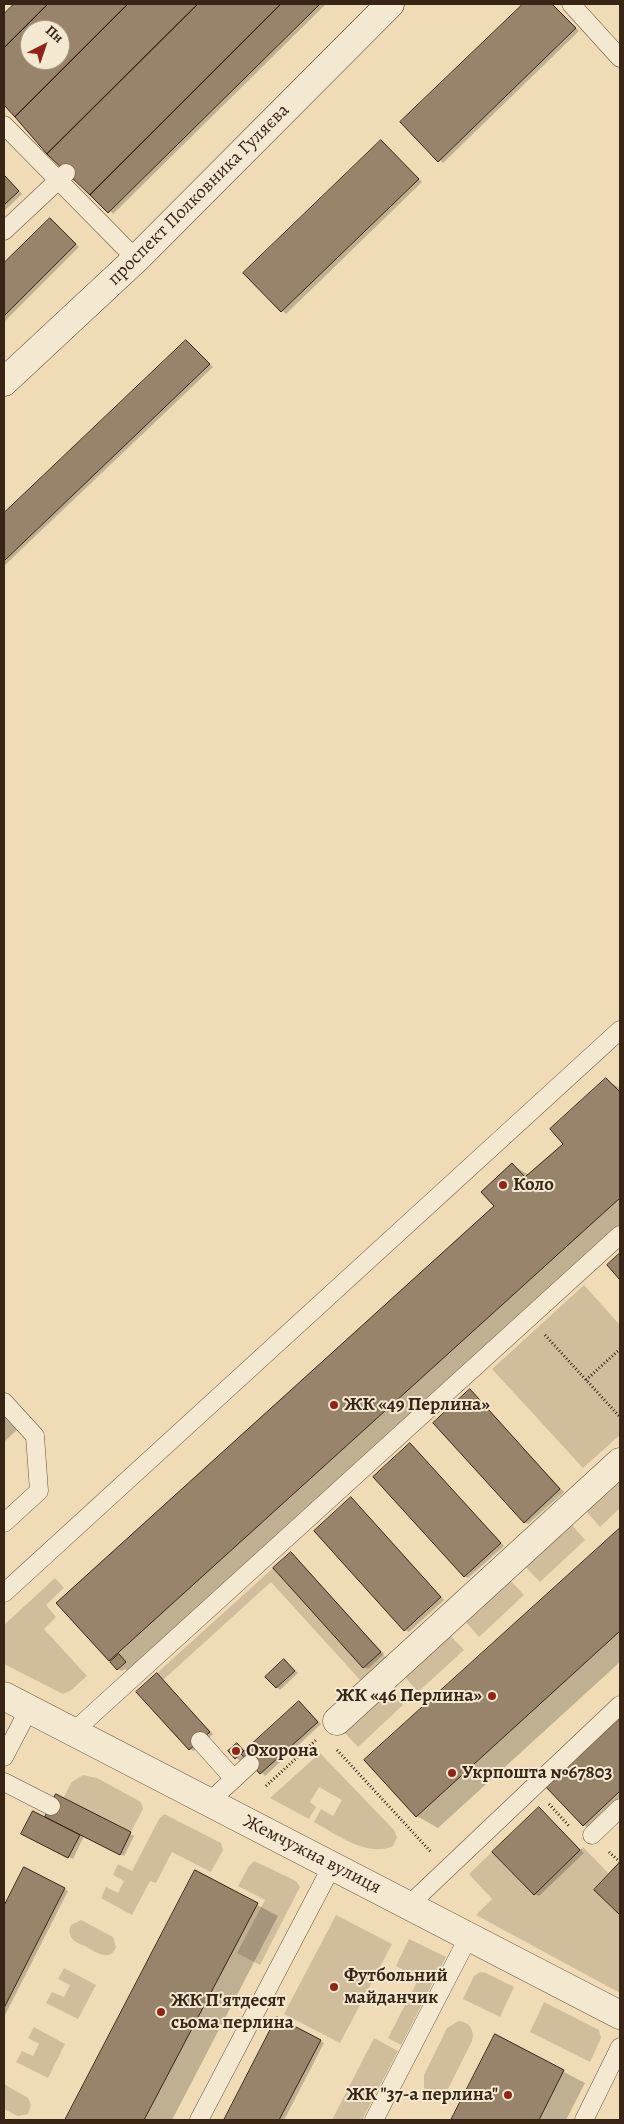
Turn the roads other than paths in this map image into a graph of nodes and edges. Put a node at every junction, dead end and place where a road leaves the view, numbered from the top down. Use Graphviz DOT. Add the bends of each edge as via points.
graph roads {
  1 [pos="390,4"];
  2 [pos="571,4"];
  3 [pos="620,58"];
  4 [pos="4,125"];
  5 [pos="62,176"];
  6 [pos="4,231"];
  7 [pos="136,259"];
  8 [pos="4,382"];
  9 [pos="620,1030"];
  10 [pos="620,1235"];
  11 [pos="4,1402"];
  12 [pos="620,1462"];
  13 [pos="4,1523"];
  14 [pos="4,1593"];
  15 [pos="4,1696"];
  16 [pos="620,1705"];
  17 [pos="29,1709"];
  18 [pos="330,1728"];
  19 [pos="73,1732"];
  20 [pos="200,1741"];
  21 [pos="4,1757"];
  22 [pos="250,1764"];
  23 [pos="234,1779"];
  24 [pos="4,1782"];
  25 [pos="209,1802"];
  26 [pos="51,1806"];
  27 [pos="620,1808"];
  28 [pos="592,1835"];
  29 [pos="332,1866"];
  30 [pos="408,1905"];
  31 [pos="469,1936"];
  32 [pos="620,2015"];
  33 [pos="620,2047"];
  34 [pos="200,2120"];
  35 [pos="374,2120"];
  36 [pos="584,2120"];
  1 -- 7 [label="street, проспект Полковника Гуляєва"];
  2 -- 3 [label="lane"];
  4 -- 5 [label="lane"];
  5 -- 6 [label="lane"];
  5 -- 7 [label="lane"];
  7 -- 8 [label="street, проспект Полковника Гуляєва"];
  9 -- 14 [label="lane"];
  10 -- 19 [label="lane"];
  11 -- 13 [label="lane" via="35,1436 39,1491"];
  12 -- 18 [label="street"];
  15 -- 17 [label="street, Жемчужна вулиця"];
  16 -- 30 [label="lane"];
  17 -- 19 [label="street, Жемчужна вулиця"];
  17 -- 21 [label="lane"];
  19 -- 25 [label="street, Жемчужна вулиця"];
  20 -- 23 [label="lane"];
  22 -- 23 [label="lane"];
  23 -- 25 [label="lane"];
  24 -- 26 [label="lane"];
  25 -- 29 [label="street, Жемчужна вулиця"];
  27 -- 28 [label="lane"];
  29 -- 30 [label="street, Жемчужна вулиця"];
  29 -- 34 [label="lane"];
  30 -- 31 [label="street, Жемчужна вулиця"];
  31 -- 32 [label="street, Жемчужна вулиця"];
  31 -- 35 [label="lane"];
  33 -- 36 [label="lane"];
}
